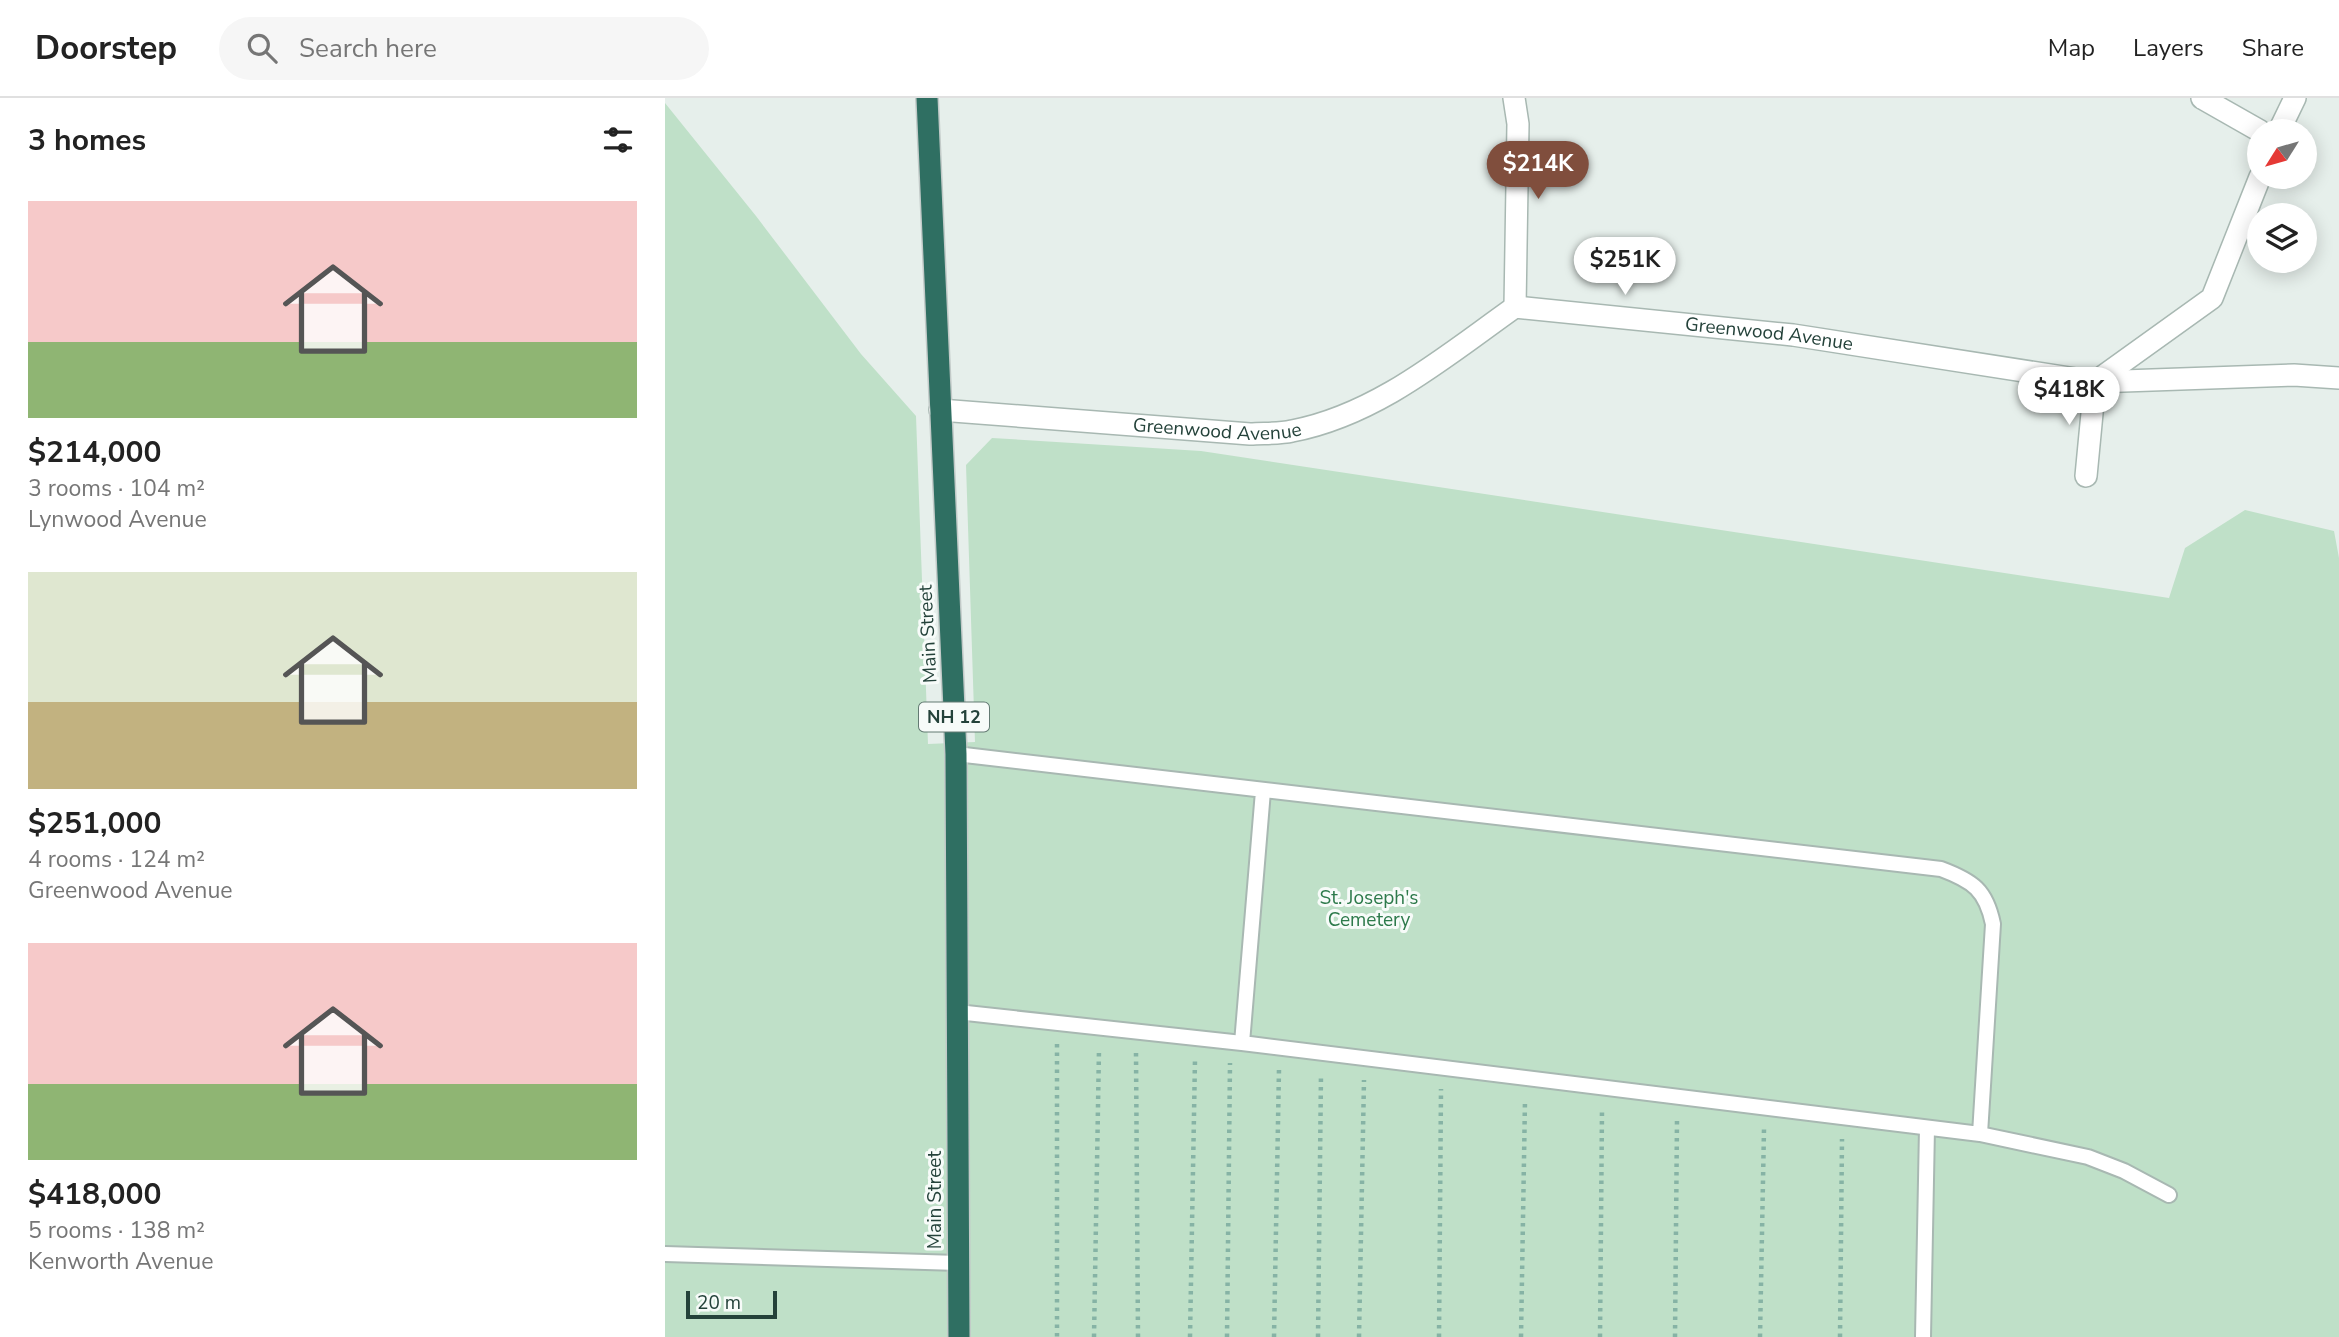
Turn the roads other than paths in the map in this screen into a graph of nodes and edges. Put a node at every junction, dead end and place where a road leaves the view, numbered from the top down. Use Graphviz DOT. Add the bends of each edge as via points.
graph roads {
  1 [pos="927,98"];
  2 [pos="1514,98"];
  3 [pos="2202,98"];
  4 [pos="2295,98"];
  5 [pos="2285,119"];
  6 [pos="2247,124"];
  7 [pos="2255,189"];
  8 [pos="1515,307"];
  9 [pos="2339,378"];
  10 [pos="2095,382"];
  11 [pos="940,410"];
  12 [pos="2086,476"];
  13 [pos="956,754"];
  14 [pos="1263,791"];
  15 [pos="957,1012"];
  16 [pos="1236,1042"];
  17 [pos="1927,1128"];
  18 [pos="1980,1134"];
  19 [pos="2169,1195"];
  20 [pos="665,1254"];
  21 [pos="958,1263"];
  22 [pos="959,1337"];
  23 [pos="1923,1337"];
  1 -- 11 [label="highway, Main Street / NH 12"];
  2 -- 8 [label="street" via="1518,124"];
  3 -- 6 [label="street"];
  4 -- 5 [label="street"];
  7 -- 10 [label="street" via="2213,298"];
  8 -- 10 [label="street, Greenwood Avenue" via="1793,335"];
  8 -- 11 [label="street, Greenwood Avenue" via="1367,406 1291,432 1250,434"];
  9 -- 10 [label="street, Greenwood Avenue" via="2294,375"];
  10 -- 12 [label="street"];
  11 -- 13 [label="highway, Main Street / NH 12"];
  13 -- 14 [label="lane"];
  13 -- 15 [label="highway, Main Street / NH 12"];
  14 -- 16 [label="lane"];
  14 -- 18 [label="lane" via="1928,868 1961,876 1989,903 1993,924"];
  15 -- 16 [label="lane"];
  15 -- 21 [label="highway, Main Street / NH 12"];
  16 -- 17 [label="lane"];
  17 -- 18 [label="lane"];
  17 -- 23 [label="lane"];
  18 -- 19 [label="lane" via="2088,1157"];
  20 -- 21 [label="lane"];
  21 -- 22 [label="highway, Main Street / NH 12"];
}
